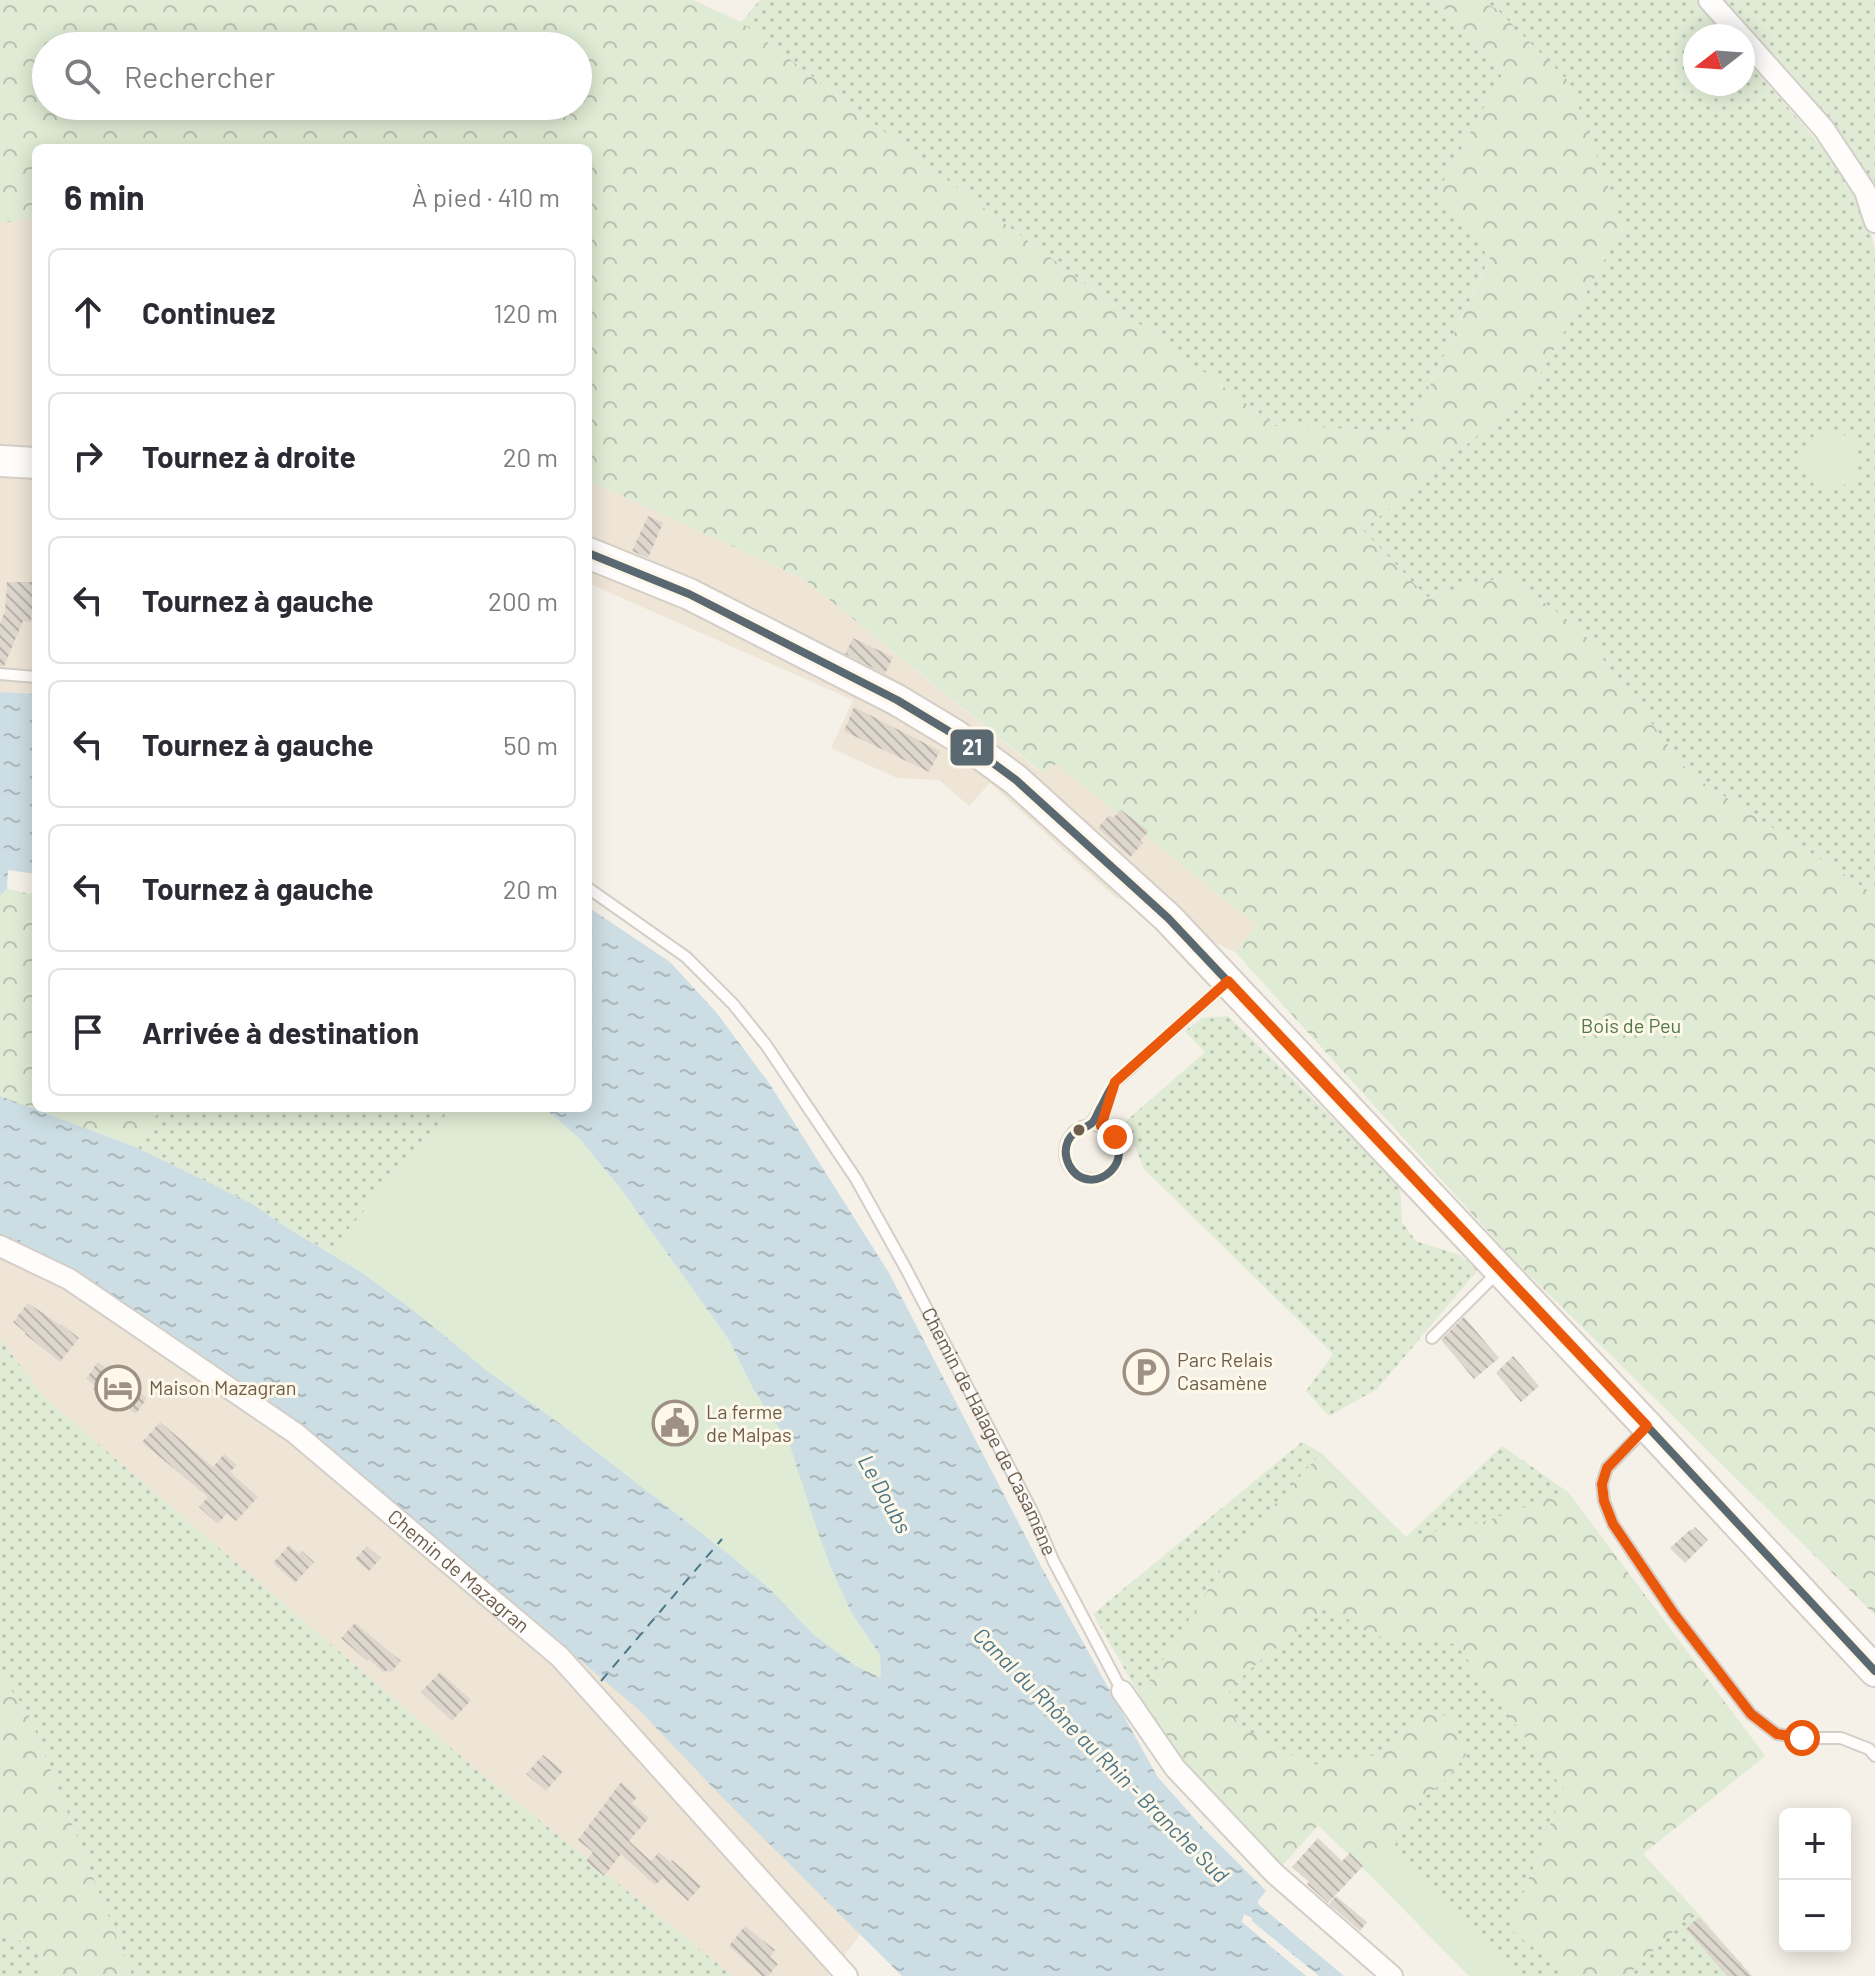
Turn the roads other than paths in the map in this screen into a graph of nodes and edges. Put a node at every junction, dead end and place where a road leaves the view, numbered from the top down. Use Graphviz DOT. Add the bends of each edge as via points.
graph roads {
  1 [pos="1709,0"];
  2 [pos="1730,24"];
  3 [pos="1755,52"];
  4 [pos="1875,222"];
  5 [pos="0,461"];
  6 [pos="32,463"];
  7 [pos="592,555"];
  8 [pos="0,674"];
  9 [pos="32,677"];
  10 [pos="592,891"];
  11 [pos="1228,981"];
  12 [pos="1096,1125"];
  13 [pos="0,1246"];
  14 [pos="1500,1270"];
  15 [pos="1432,1338"];
  16 [pos="1647,1426"];
  17 [pos="1875,1671"];
  18 [pos="1122,1691"];
  19 [pos="1875,1756"];
  20 [pos="847,1976"];
  21 [pos="1392,1976"];
  1 -- 2 [label="street"];
  3 -- 4 [label="street" via="1824,129 1865,191"];
  5 -- 6 [label="main road"];
  7 -- 11 [label="main road" via="689,594 955,735 1016,780 1145,895"];
  8 -- 9 [label="lane"];
  10 -- 18 [label="lane, Chemin de Halage de Casamène" via="686,957 733,1004 856,1179"];
  11 -- 12 [label="lane" via="1115,1082"];
  11 -- 14 [label="main road" via="1457,1235"];
  12 -- 12 [label="lane" via="1075,1131 1066,1145 1067,1162 1086,1179 1104,1177 1117,1164 1115,1137"];
  13 -- 20 [label="street, Chemin de Mazagran" via="69,1279 295,1433 560,1657"];
  14 -- 15 [label="lane"];
  14 -- 16 [label="main road"];
  16 -- 17 [label="main road"];
  16 -- 19 [label="lane" via="1607,1468 1604,1501 1613,1524 1674,1614 1751,1714 1777,1734 1841,1738"];
  18 -- 21 [label="street, Chemin de Halage de Casamène" via="1175,1768 1274,1873"];
}
